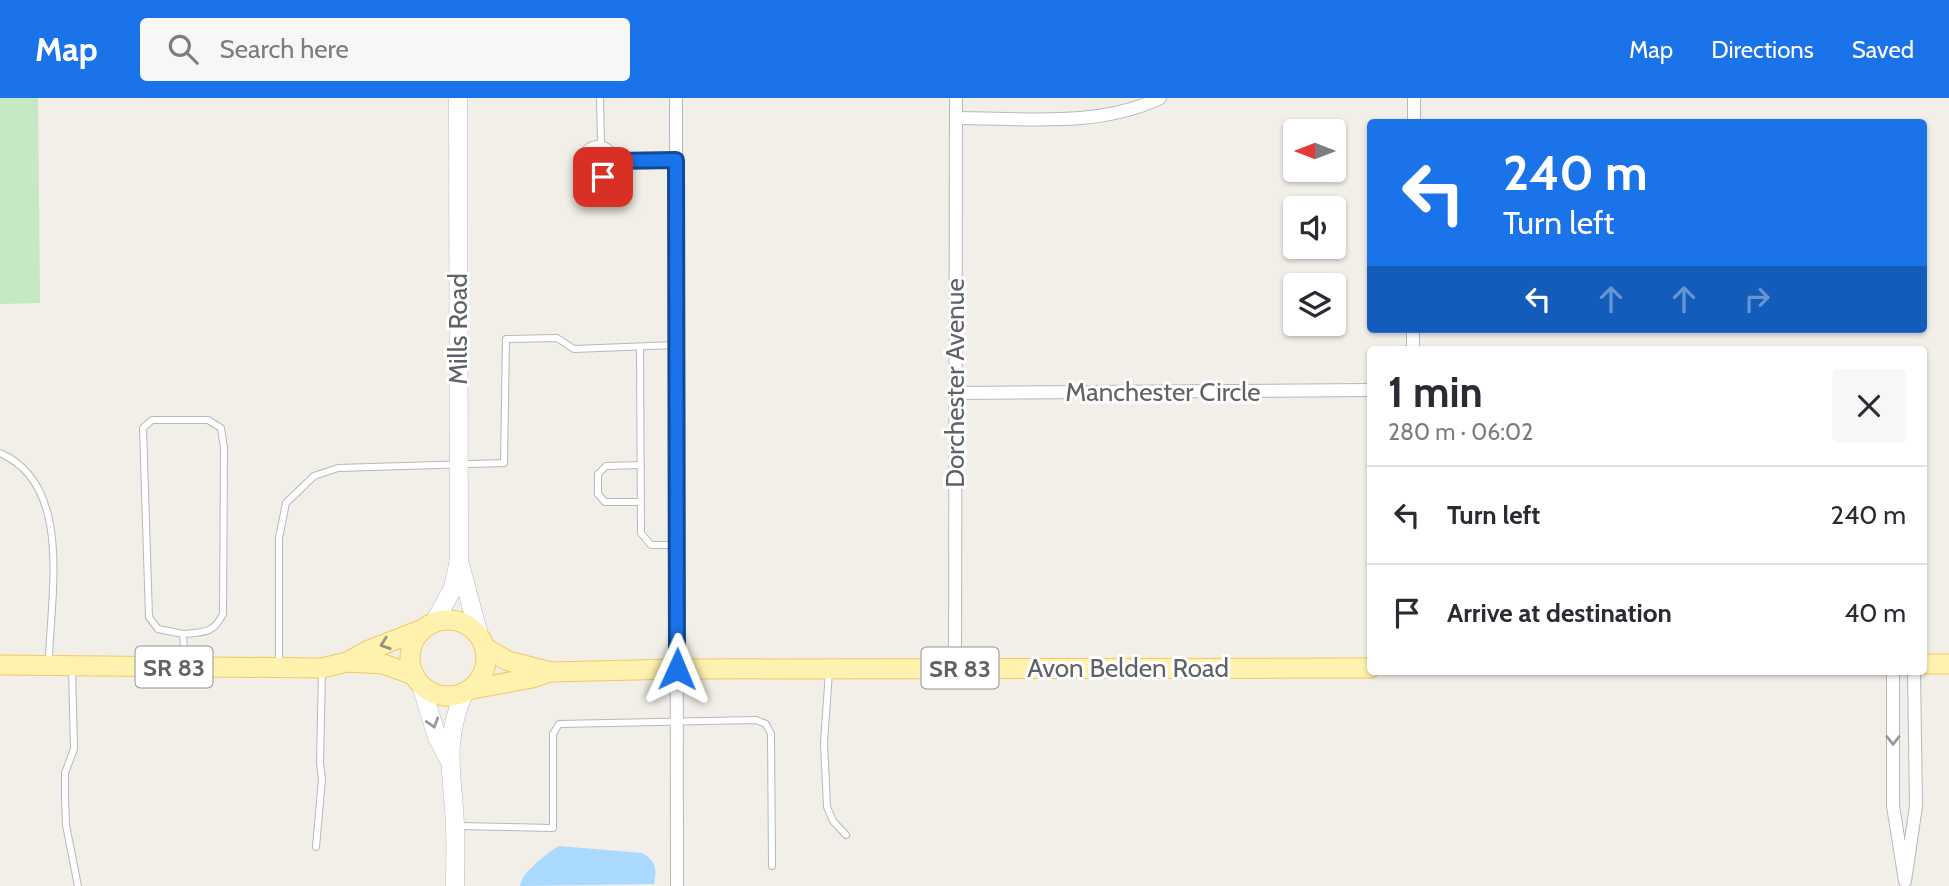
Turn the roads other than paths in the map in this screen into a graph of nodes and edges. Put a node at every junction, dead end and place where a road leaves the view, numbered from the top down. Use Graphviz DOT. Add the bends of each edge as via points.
graph roads {
  1 [pos="458,98"];
  2 [pos="600,98"];
  3 [pos="676,98"];
  4 [pos="956,98"];
  5 [pos="1160,98"];
  6 [pos="1414,98"];
  7 [pos="956,118"];
  8 [pos="1414,119"];
  9 [pos="601,144"];
  10 [pos="676,160"];
  11 [pos="615,161"];
  12 [pos="676,345"];
  13 [pos="640,346"];
  14 [pos="1367,390"];
  15 [pos="955,393"];
  16 [pos="0,453"];
  17 [pos="459,464"];
  18 [pos="641,465"];
  19 [pos="641,502"];
  20 [pos="677,545"];
  21 [pos="459,560"];
  22 [pos="429,626"];
  23 [pos="183,634"];
  24 [pos="481,641"];
  25 [pos="347,662"];
  26 [pos="1927,664"];
  27 [pos="1949,664"];
  28 [pos="0,665"];
  29 [pos="49,666"];
  30 [pos="72,666"];
  31 [pos="185,667"];
  32 [pos="279,668"];
  33 [pos="322,668"];
  34 [pos="829,668"];
  35 [pos="955,668"];
  36 [pos="1367,668"];
  37 [pos="677,669"];
  38 [pos="550,672"];
  39 [pos="1893,675"];
  40 [pos="1914,675"];
  41 [pos="417,680"];
  42 [pos="468,691"];
  43 [pos="677,720"];
  44 [pos="449,760"];
  45 [pos="455,825"];
  46 [pos="846,835"];
  47 [pos="316,847"];
  48 [pos="772,866"];
  49 [pos="1905,883"];
  50 [pos="78,886"];
  51 [pos="454,886"];
  52 [pos="677,886"];
  1 -- 17 [label="street, Mills Road"];
  2 -- 9 [label="lane"];
  3 -- 10 [label="street"];
  4 -- 7 [label="street, Dorchester Avenue"];
  5 -- 7 [label="street" via="1094,117"];
  6 -- 8 [label="street"];
  7 -- 15 [label="street, Dorchester Avenue"];
  9 -- 11 [label="lane" via="612,150"];
  9 -- 11 [label="lane" via="583,152 587,174 603,177 612,171"];
  10 -- 11 [label="lane"];
  10 -- 12 [label="street"];
  12 -- 13 [label="lane"];
  12 -- 20 [label="street"];
  13 -- 17 [label="lane" via="574,349 557,338 506,339 504,463"];
  13 -- 18 [label="lane"];
  14 -- 15 [label="street, Manchester Circle"];
  15 -- 35 [label="street, Dorchester Avenue"];
  16 -- 29 [label="lane" via="14,459 32,477 50,518"];
  17 -- 21 [label="street, Mills Road"];
  17 -- 32 [label="lane" via="338,468 314,476 286,503 279,538"];
  18 -- 19 [label="lane"];
  18 -- 19 [label="lane" via="606,466 597,474 597,494 605,502"];
  19 -- 20 [label="lane" via="641,533 651,545"];
  20 -- 37 [label="street"];
  21 -- 22 [label="street, Mills Road" via="453,588"];
  21 -- 24 [label="street, Mills Road"];
  22 -- 24 [label="main road" via="446,620 458,622 470,627"];
  22 -- 25 [label="main road, SR 83, one-way"];
  22 -- 41 [label="main road" via="411,650 410,663"];
  23 -- 23 [label="lane" via="208,631 223,614 224,448 221,428 208,420 152,419 143,428 142,453 149,617 158,629"];
  23 -- 31 [label="lane"];
  24 -- 38 [label="main road, Avon Belden Road / SR 83" via="508,661"];
  24 -- 42 [label="main road" via="485,668"];
  25 -- 33 [label="main road, SR 83"];
  25 -- 41 [label="main road, SR 83" via="383,664"];
  26 -- 27 [label="main road"];
  28 -- 29 [label="main road, SR 83"];
  29 -- 30 [label="main road, SR 83"];
  30 -- 31 [label="main road, SR 83"];
  30 -- 50 [label="lane" via="74,749 65,773 65,825"];
  31 -- 32 [label="main road, SR 83"];
  32 -- 33 [label="main road, SR 83"];
  33 -- 47 [label="lane" via="322,779"];
  34 -- 35 [label="main road, Avon Belden Road / SR 83"];
  34 -- 37 [label="main road, Avon Belden Road / SR 83"];
  34 -- 46 [label="lane" via="824,742 827,807"];
  35 -- 36 [label="main road, Avon Belden Road / SR 83"];
  37 -- 38 [label="main road, Avon Belden Road / SR 83"];
  37 -- 43 [label="street"];
  38 -- 42 [label="main road, Avon Belden Road / SR 83"];
  39 -- 49 [label="street, one-way" via="1893,806"];
  40 -- 49 [label="street" via="1916,806"];
  41 -- 42 [label="main road" via="441,696"];
  41 -- 44 [label="street, one-way"];
  42 -- 44 [label="street" via="454,720"];
  43 -- 45 [label="lane" via="559,724 554,734 553,828"];
  43 -- 48 [label="lane" via="756,720 766,724 771,734"];
  43 -- 52 [label="street"];
  44 -- 45 [label="street"];
  45 -- 51 [label="street"];
}
